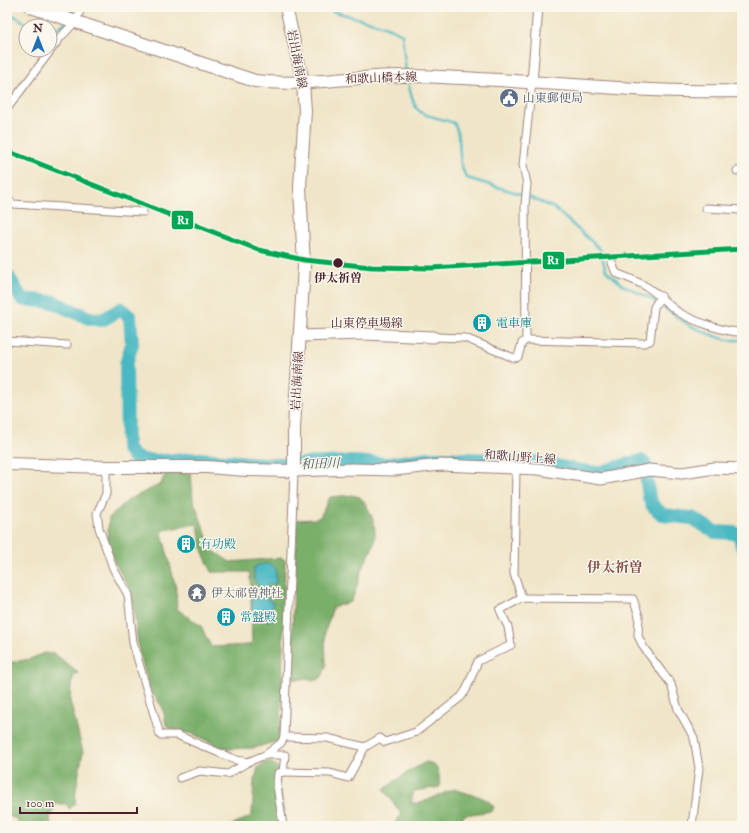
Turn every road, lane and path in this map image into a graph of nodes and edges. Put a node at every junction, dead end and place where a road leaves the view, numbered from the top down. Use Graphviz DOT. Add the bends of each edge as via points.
graph roads {
  1 [pos="31,7"];
  2 [pos="82,7"];
  3 [pos="286,7"];
  4 [pos="538,7"];
  5 [pos="75,22"];
  6 [pos="303,82"];
  7 [pos="532,82"];
  8 [pos="742,90"];
  9 [pos="7,109"];
  10 [pos="7,198"];
  11 [pos="706,208"];
  12 [pos="742,210"];
  13 [pos="143,212"];
  14 [pos="612,264"];
  15 [pos="661,296"];
  16 [pos="742,332"];
  17 [pos="300,336"];
  18 [pos="434,337"];
  19 [pos="526,340"];
  20 [pos="7,341"];
  21 [pos="67,345"];
  22 [pos="7,464"];
  23 [pos="294,466"];
  24 [pos="106,467"];
  25 [pos="516,468"];
  26 [pos="742,469"];
  27 [pos="522,598"];
  28 [pos="284,736"];
  29 [pos="365,747"];
  30 [pos="264,755"];
  31 [pos="248,762"];
  32 [pos="284,772"];
  33 [pos="180,778"];
  34 [pos="283,826"];
  35 [pos="692,826"];
  1 -- 5 [label="main road, 和歌山橋本線"];
  2 -- 5 [label="street"];
  3 -- 6 [label="main road, 岩出海南線"];
  4 -- 7 [label="street"];
  5 -- 6 [label="main road, 和歌山橋本線" via="248,80 272,83"];
  5 -- 9 [label="street"];
  6 -- 7 [label="main road, 和歌山橋本線" via="404,76"];
  6 -- 17 [label="main road, 岩出海南線" via="305,111 300,187 304,260"];
  7 -- 8 [label="main road, 和歌山橋本線" via="700,91"];
  7 -- 19 [label="street" via="523,165 527,184"];
  10 -- 13 [label="street" via="13,204"];
  11 -- 12 [label="street"];
  14 -- 15 [label="street" via="616,273"];
  15 -- 16 [label="street" via="677,311 687,316 732,332"];
  15 -- 19 [label="street" via="654,307 650,341 644,343"];
  17 -- 18 [label="main road, 山東停車場線" via="364,334"];
  17 -- 23 [label="main road, 岩出海南線"];
  18 -- 19 [label="street" via="465,338 514,358 520,354 522,342"];
  20 -- 21 [label="street"];
  22 -- 24 [label="main road"];
  23 -- 24 [label="main road" via="246,470 207,467"];
  23 -- 25 [label="main road, 和歌山野上線" via="395,470 440,465"];
  23 -- 28 [label="street"];
  24 -- 31 [label="street" via="106,494 97,513 99,528 112,568 128,595 133,643 160,735 177,735 236,760"];
  25 -- 26 [label="main road, 和歌山野上線" via="549,470 601,479 647,470 682,473 715,468"];
  25 -- 27 [label="street" via="514,574"];
  27 -- 29 [label="street" via="500,610 508,627 511,645 478,661 461,697 416,732 386,742 380,738"];
  27 -- 35 [label="street" via="633,599 639,616 638,636 671,684 678,709 694,738 700,768"];
  28 -- 29 [label="street" via="328,738"];
  28 -- 30 [label="street" via="281,743"];
  29 -- 32 [label="street" via="348,778 330,774"];
  30 -- 31 [label="street"];
  30 -- 32 [label="street" via="285,755"];
  31 -- 33 [label="street" via="228,774 200,771"];
  32 -- 34 [label="street" via="278,774 277,785"];
}
